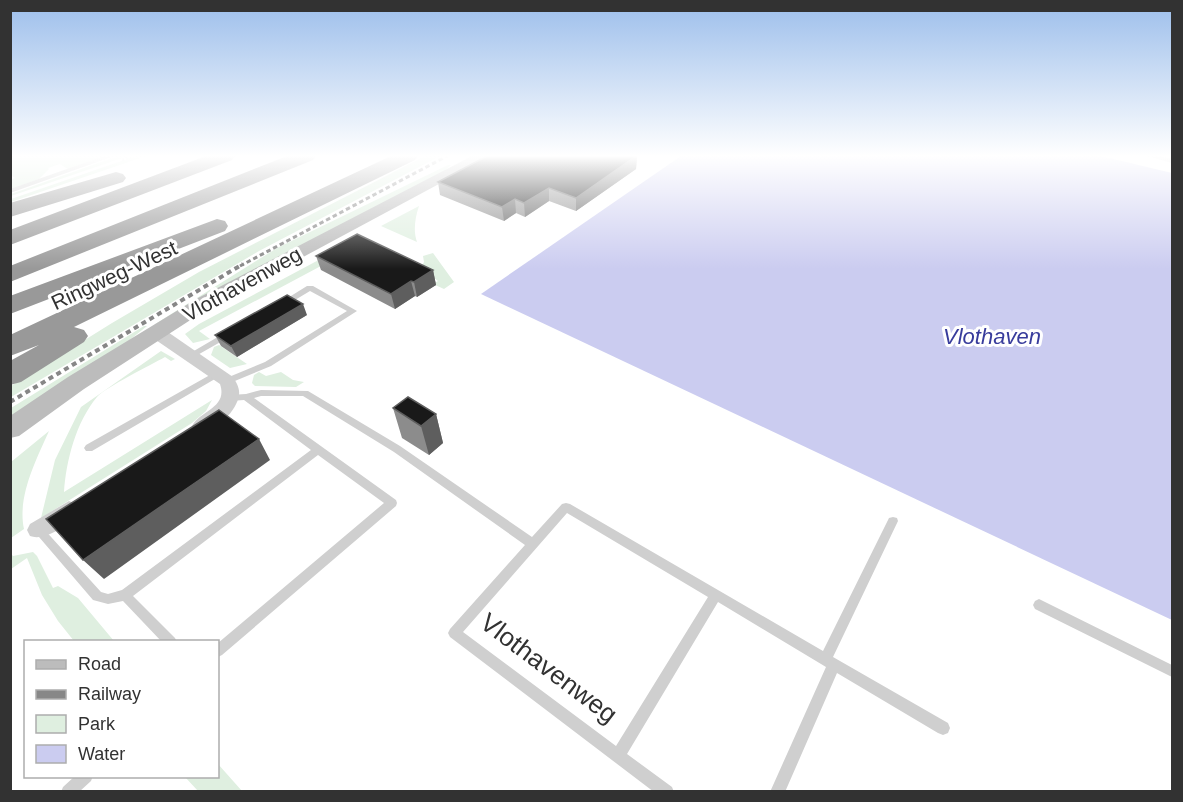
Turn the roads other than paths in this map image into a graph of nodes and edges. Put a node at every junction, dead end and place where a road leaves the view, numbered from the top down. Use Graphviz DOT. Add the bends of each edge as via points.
graph roads {
  1 [pos="65,193"];
  2 [pos="77,193"];
  3 [pos="130,193"];
  4 [pos="173,193"];
  5 [pos="208,193"];
  6 [pos="230,193"];
  7 [pos="287,193"];
  8 [pos="331,193"];
  9 [pos="412,193"];
  10 [pos="108,202"];
  11 [pos="10,210"];
  12 [pos="10,219"];
  13 [pos="217,226"];
  14 [pos="248,234"];
  15 [pos="10,238"];
  16 [pos="10,245"];
  17 [pos="10,259"];
  18 [pos="10,275"];
  19 [pos="10,293"];
  20 [pos="10,306"];
  21 [pos="272,310"];
  22 [pos="10,322"];
  23 [pos="234,331"];
  24 [pos="156,332"];
  25 [pos="10,347"];
  26 [pos="191,355"];
  27 [pos="10,375"];
  28 [pos="230,387"];
  29 [pos="10,429"];
  30 [pos="187,436"];
  31 [pos="89,448"];
  32 [pos="319,449"];
  33 [pos="87,499"];
  34 [pos="893,521"];
  35 [pos="38,530"];
  36 [pos="533,544"];
  37 [pos="125,595"];
  38 [pos="716,595"];
  39 [pos="1039,605"];
  40 [pos="169,640"];
  41 [pos="219,650"];
  42 [pos="829,662"];
  43 [pos="1173,671"];
  44 [pos="943,728"];
  45 [pos="618,756"];
  46 [pos="85,778"];
  47 [pos="68,792"];
  48 [pos="666,792"];
  49 [pos="777,792"];
  1 -- 11 [label="highway"];
  2 -- 12 [label="highway"];
  3 -- 10 [label="highway"];
  4 -- 17 [label="highway"];
  5 -- 18 [label="highway, Ringweg-West"];
  6 -- 19 [label="highway"];
  7 -- 13 [label="highway, Ringweg-West"];
  8 -- 14 [label="highway"];
  9 -- 24 [label="main road, Vlothavenweg" via="225,290"];
  10 -- 15 [label="highway"];
  10 -- 16 [label="highway"];
  13 -- 20 [label="highway, Ringweg-West"];
  13 -- 22 [label="highway, Ringweg-West"];
  14 -- 25 [label="highway"];
  14 -- 27 [label="highway"];
  21 -- 28 [label="lane" via="310,288 353,311"];
  23 -- 26 [label="lane"];
  24 -- 26 [label="street"];
  24 -- 29 [label="main road, Vlothavenweg"];
  26 -- 28 [label="street"];
  28 -- 30 [label="street" via="221,413"];
  28 -- 31 [label="lane"];
  28 -- 32 [label="lane"];
  28 -- 36 [label="lane" via="261,393 305,393 397,449"];
  32 -- 37 [label="lane"];
  32 -- 41 [label="lane" via="392,503"];
  33 -- 35 [label="street"];
  34 -- 42 [label="lane"];
  35 -- 37 [label="lane" via="97,596 108,599"];
  36 -- 38 [label="lane, Vlothavenweg" via="566,507"];
  36 -- 45 [label="lane, Vlothavenweg" via="454,633"];
  37 -- 40 [label="lane"];
  38 -- 42 [label="lane, Vlothavenweg"];
  38 -- 45 [label="lane, Vlothavenweg"];
  39 -- 43 [label="lane"];
  42 -- 44 [label="lane, Vlothavenweg"];
  42 -- 49 [label="lane"];
  45 -- 48 [label="lane, Vlothavenweg"];
  46 -- 47 [label="lane"];
}
